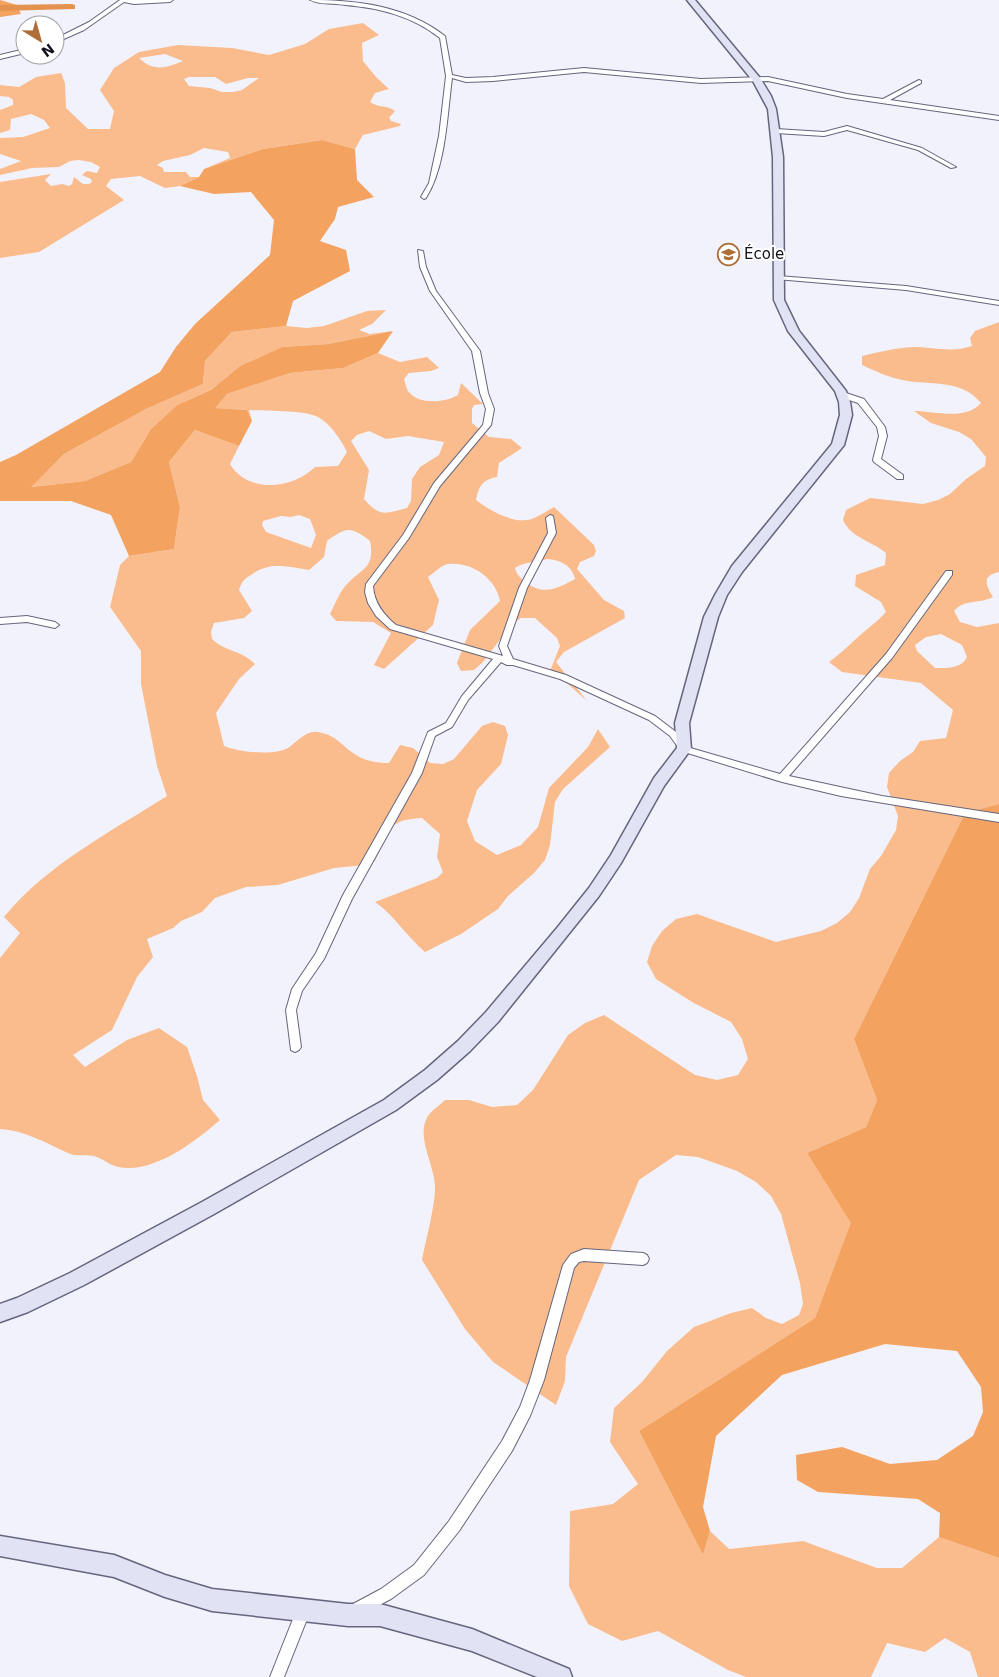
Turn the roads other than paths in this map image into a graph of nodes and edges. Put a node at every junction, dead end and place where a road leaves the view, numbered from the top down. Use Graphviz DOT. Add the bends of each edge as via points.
graph roads {
  1 [pos="122,0"];
  2 [pos="170,0"];
  3 [pos="313,0"];
  4 [pos="691,0"];
  5 [pos="65,37"];
  6 [pos="15,54"];
  7 [pos="0,58"];
  8 [pos="449,76"];
  9 [pos="756,79"];
  10 [pos="919,82"];
  11 [pos="885,101"];
  12 [pos="999,118"];
  13 [pos="776,131"];
  14 [pos="953,167"];
  15 [pos="424,197"];
  16 [pos="420,251"];
  17 [pos="778,278"];
  18 [pos="999,303"];
  19 [pos="843,395"];
  20 [pos="900,476"];
  21 [pos="550,518"];
  22 [pos="949,574"];
  23 [pos="0,621"];
  24 [pos="55,625"];
  25 [pos="498,659"];
  26 [pos="510,663"];
  27 [pos="684,749"];
  28 [pos="782,778"];
  29 [pos="999,818"];
  30 [pos="295,1047"];
  31 [pos="643,1259"];
  32 [pos="0,1313"];
  33 [pos="0,1546"];
  34 [pos="305,1608"];
  35 [pos="348,1615"];
  36 [pos="277,1677"];
  37 [pos="561,1677"];
  1 -- 2 [label="street"];
  1 -- 5 [label="street" via="92,23"];
  3 -- 8 [label="street" via="380,8 429,26 444,40"];
  4 -- 9 [label="main road"];
  6 -- 7 [label="street"];
  8 -- 9 [label="street" via="466,80 493,79 584,70 693,81"];
  8 -- 15 [label="street" via="442,136 432,183"];
  9 -- 11 [label="street"];
  9 -- 13 [label="main road" via="770,102"];
  10 -- 11 [label="street"];
  11 -- 12 [label="street"];
  13 -- 14 [label="street" via="821,134 847,128 920,149"];
  13 -- 17 [label="main road"];
  16 -- 25 [label="street" via="433,291 476,351 490,409 487,425 437,485 406,536 373,578 368,593 380,614 393,627"];
  17 -- 18 [label="street" via="906,288"];
  17 -- 19 [label="main road" via="779,300 787,322"];
  19 -- 20 [label="street" via="861,401 881,427 883,436 877,460"];
  19 -- 27 [label="main road" via="846,420 838,445 737,569 711,617 682,723"];
  21 -- 26 [label="street" via="552,533 523,588 503,646"];
  22 -- 28 [label="street" via="885,662"];
  23 -- 24 [label="street" via="27,619"];
  25 -- 26 [label="street"];
  25 -- 30 [label="street" via="465,698 449,725 431,734 417,774 347,898 320,956 297,989 291,1010"];
  26 -- 27 [label="street" via="563,677 652,718"];
  27 -- 28 [label="street"];
  27 -- 32 [label="main road" via="659,782 616,859 563,932 492,1017 431,1075 390,1105 208,1208 77,1279"];
  28 -- 29 [label="street" via="882,800"];
  31 -- 35 [label="street" via="584,1255 569,1265 537,1380 507,1446 454,1526 419,1570 386,1594"];
  33 -- 34 [label="main road" via="114,1566 212,1600"];
  34 -- 35 [label="main road"];
  34 -- 36 [label="street"];
  35 -- 37 [label="main road" via="380,1616 472,1640"];
}
